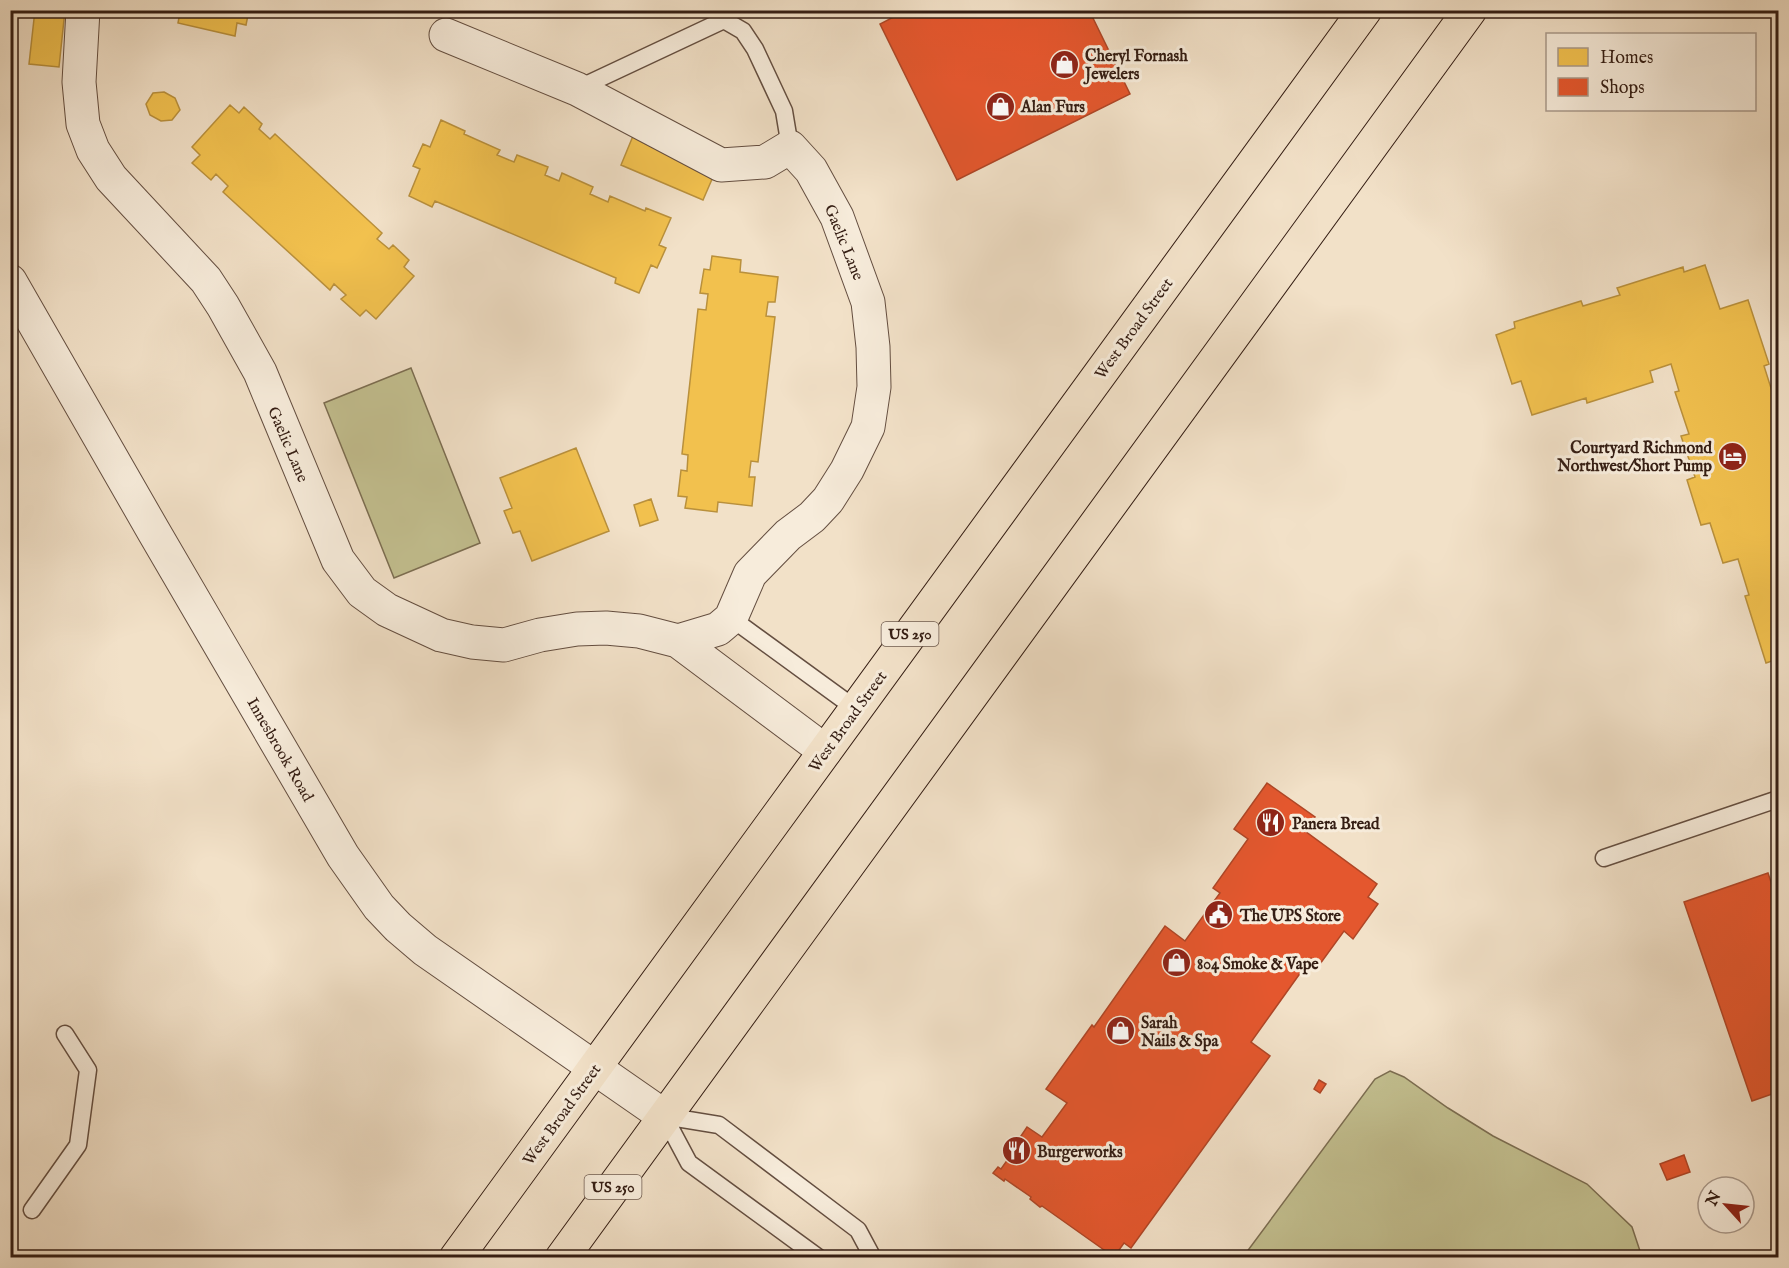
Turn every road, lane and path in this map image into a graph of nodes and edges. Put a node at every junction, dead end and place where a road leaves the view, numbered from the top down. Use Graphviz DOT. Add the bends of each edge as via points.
graph roads {
  1 [pos="82,10"];
  2 [pos="1365,10"];
  3 [pos="1470,10"];
  4 [pos="446,35"];
  5 [pos="577,89"];
  6 [pos="790,147"];
  7 [pos="10,281"];
  8 [pos="731,618"];
  9 [pos="678,641"];
  10 [pos="855,709"];
  11 [pos="825,751"];
  12 [pos="1779,799"];
  13 [pos="1604,858"];
  14 [pos="65,1034"];
  15 [pos="594,1069"];
  16 [pos="664,1116"];
  17 [pos="32,1210"];
  18 [pos="456,1257"];
  19 [pos="562,1257"];
  20 [pos="819,1257"];
  21 [pos="873,1257"];
  1 -- 9 [label="street, Gaelic Lane" via="79,82 83,124 93,150 111,178 206,280 223,306 260,372 338,560 362,592 407,621 472,642 504,645 540,635 606,628"];
  2 -- 10 [label="main road, West Broad Street / US 250"];
  3 -- 16 [label="main road, US 250"];
  4 -- 5 [label="street"];
  5 -- 6 [label="street" via="721,165 765,162"];
  5 -- 6 [label="lane" via="724,20 743,31 754,49 784,111"];
  6 -- 8 [label="street, Gaelic Lane" via="811,170 837,217 868,302 874,387 868,427 847,470 828,500 750,574"];
  7 -- 15 [label="street, Innesbrook Road" via="337,846 379,907 425,950"];
  8 -- 9 [label="street" via="718,629"];
  8 -- 10 [label="lane"];
  9 -- 11 [label="street, Gaelic Lane"];
  10 -- 11 [label="main road, West Broad Street / US 250"];
  11 -- 15 [label="main road, West Broad Street / US 250"];
  12 -- 13 [label="lane"];
  14 -- 17 [label="lane" via="88,1070 78,1145"];
  15 -- 16 [label="street, Innesbrook Road"];
  15 -- 18 [label="main road, West Broad Street / US 250"];
  16 -- 19 [label="main road, US 250"];
  16 -- 20 [label="lane" via="689,1163"];
  16 -- 21 [label="lane" via="719,1125 858,1230"];
}
